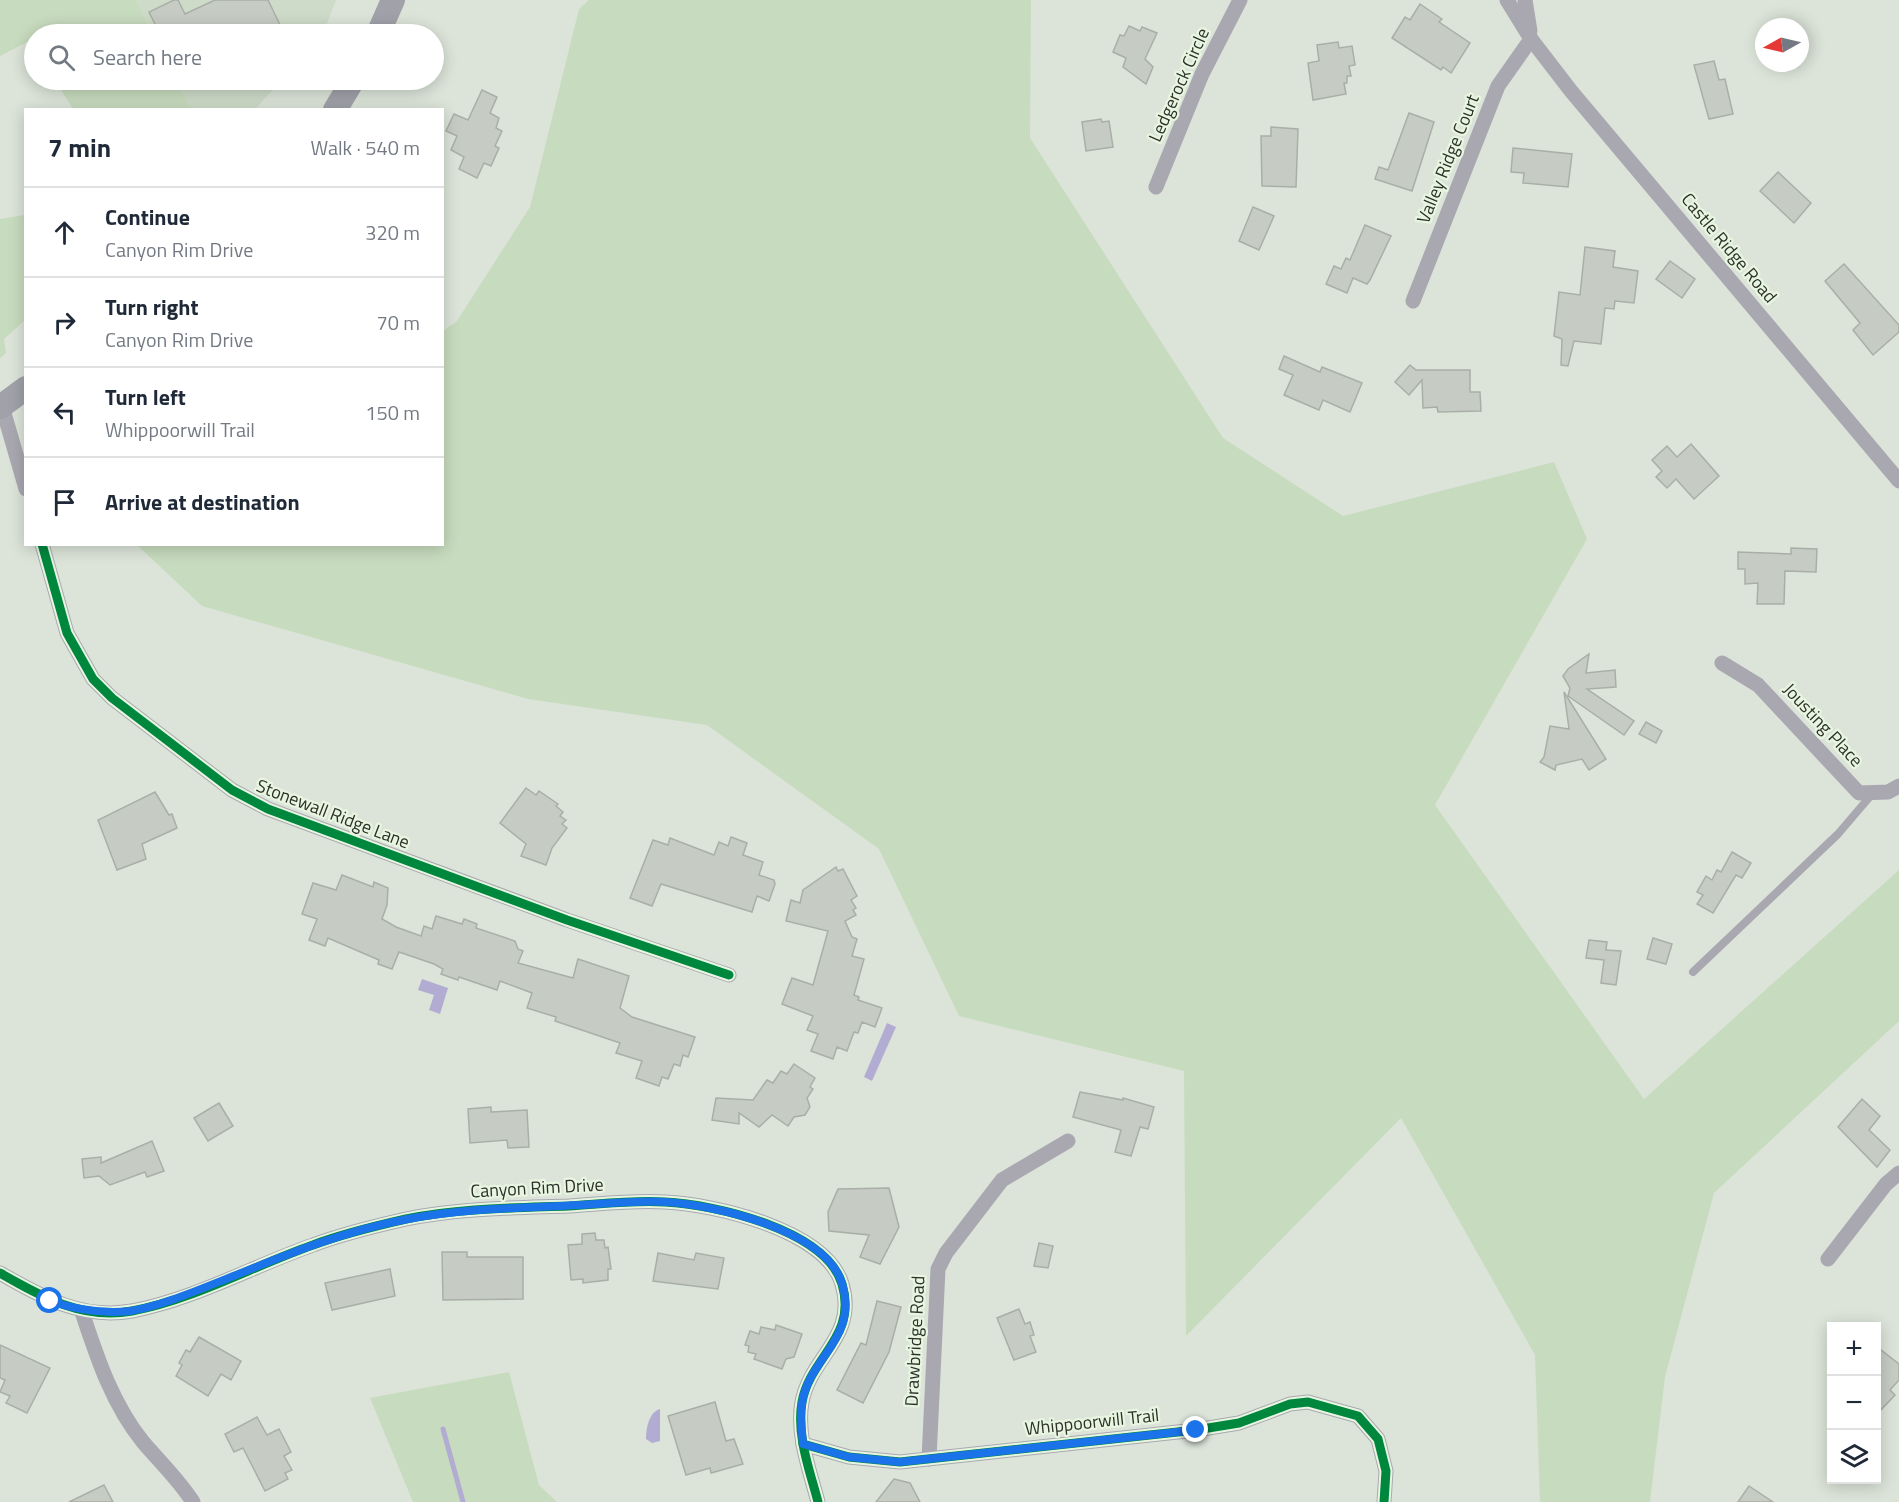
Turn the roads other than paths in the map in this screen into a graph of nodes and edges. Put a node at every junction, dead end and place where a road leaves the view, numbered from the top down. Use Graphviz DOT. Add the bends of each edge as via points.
graph roads {
  1 [pos="393,0"];
  2 [pos="1240,0"];
  3 [pos="1507,0"];
  4 [pos="1525,0"];
  5 [pos="382,24"];
  6 [pos="1531,39"];
  7 [pos="347,90"];
  8 [pos="336,108"];
  9 [pos="1156,187"];
  10 [pos="1413,301"];
  11 [pos="24,390"];
  12 [pos="1,407"];
  13 [pos="1899,481"];
  14 [pos="24,482"];
  15 [pos="43,546"];
  16 [pos="1722,663"];
  17 [pos="1899,786"];
  18 [pos="1874,792"];
  19 [pos="1693,972"];
  20 [pos="729,975"];
  21 [pos="1068,1141"];
  22 [pos="1899,1173"];
  23 [pos="1828,1259"];
  24 [pos="0,1273"];
  25 [pos="82,1312"];
  26 [pos="803,1444"];
  27 [pos="929,1459"];
  28 [pos="194,1502"];
  29 [pos="819,1502"];
  30 [pos="1384,1502"];
  1 -- 5 [label="main road"];
  2 -- 9 [label="street, Ledgerock Circle" via="1202,74"];
  3 -- 6 [label="street, Castle Ridge Road"];
  4 -- 6 [label="street, Castle Ridge Road"];
  6 -- 10 [label="street, Valley Ridge Court" via="1498,86"];
  6 -- 13 [label="street, Castle Ridge Road"];
  7 -- 8 [label="main road"];
  11 -- 12 [label="main road"];
  12 -- 14 [label="street"];
  15 -- 20 [label="street, Stonewall Ridge Lane" via="67,633 93,679 232,790 268,809 567,920"];
  16 -- 18 [label="street, Jousting Place" via="1758,685 1859,793"];
  17 -- 18 [label="street" via="1888,792"];
  18 -- 19 [label="lane" via="1838,834"];
  21 -- 27 [label="street, Drawbridge Road" via="1002,1180 938,1269"];
  22 -- 23 [label="street" via="1886,1184"];
  24 -- 25 [label="street, Canyon Rim Drive" via="50,1301"];
  25 -- 26 [label="street, Canyon Rim Drive" via="131,1311 203,1288 314,1244 407,1219 480,1209 666,1202 715,1210 770,1223 807,1242 842,1282 846,1313 835,1343 812,1375 802,1403"];
  25 -- 28 [label="street" via="115,1398 141,1440"];
  26 -- 27 [label="street, Whippoorwill Trail" via="872,1461"];
  26 -- 29 [label="street, Canyon Rim Drive"];
  27 -- 30 [label="street, Whippoorwill Trail" via="1196,1430 1239,1423 1290,1404 1308,1402 1359,1416 1378,1439 1386,1471"];
}
